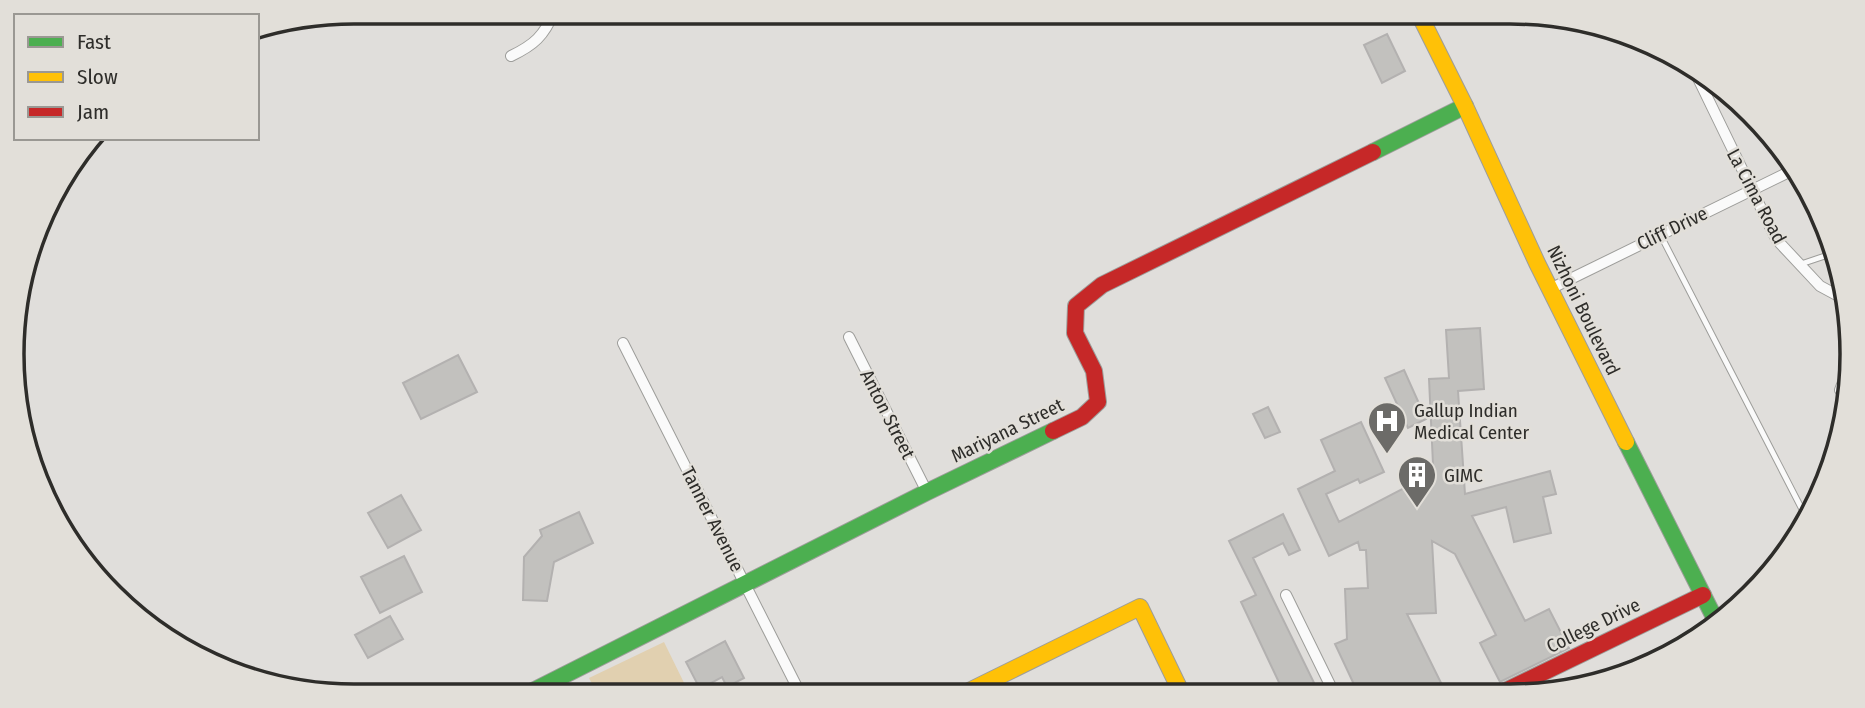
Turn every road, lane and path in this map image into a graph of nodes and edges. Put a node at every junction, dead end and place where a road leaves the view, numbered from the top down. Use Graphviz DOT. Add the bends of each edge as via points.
graph roads {
  1 [pos="549,24"];
  2 [pos="1424,24"];
  3 [pos="511,56"];
  4 [pos="1700,85"];
  5 [pos="1711,92"];
  6 [pos="1705,95"];
  7 [pos="1465,106"];
  8 [pos="1786,173"];
  9 [pos="1751,190"];
  10 [pos="1660,234"];
  11 [pos="1825,256"];
  12 [pos="1798,264"];
  13 [pos="1549,289"];
  14 [pos="1835,294"];
  15 [pos="849,337"];
  16 [pos="623,343"];
  17 [pos="927,492"];
  18 [pos="1802,509"];
  19 [pos="746,585"];
  20 [pos="1286,595"];
  21 [pos="1703,595"];
  22 [pos="1713,614"];
  23 [pos="547,684"];
  24 [pos="796,684"];
  25 [pos="999,684"];
  26 [pos="1177,684"];
  27 [pos="1330,684"];
  28 [pos="1521,684"];
  1 -- 3 [label="street" via="537,41"];
  2 -- 7 [label="street, Nizhoni Boulevard"];
  4 -- 6 [label="street, La Cima Road"];
  5 -- 6 [label="lane"];
  6 -- 9 [label="street, La Cima Road"];
  7 -- 13 [label="street, Nizhoni Boulevard"];
  7 -- 17 [label="street, Mariyana Street" via="1102,285 1076,306 1075,333 1094,371 1098,402 1082,417"];
  8 -- 9 [label="street, Cliff Drive"];
  9 -- 10 [label="street, Cliff Drive"];
  9 -- 12 [label="street, La Cima Road" via="1776,239"];
  10 -- 13 [label="street, Cliff Drive"];
  10 -- 18 [label="lane"];
  11 -- 12 [label="lane"];
  12 -- 14 [label="street, La Cima Road"];
  13 -- 21 [label="street, Nizhoni Boulevard"];
  15 -- 17 [label="street, Anton Street"];
  16 -- 19 [label="street, Tanner Avenue"];
  17 -- 19 [label="street, Mariyana Street"];
  19 -- 23 [label="street, Mariyana Street"];
  19 -- 24 [label="street, Tanner Avenue"];
  20 -- 27 [label="street"];
  21 -- 22 [label="street, Nizhoni Boulevard"];
  21 -- 28 [label="street, College Drive"];
  25 -- 26 [label="street" via="1140,607"];
}
